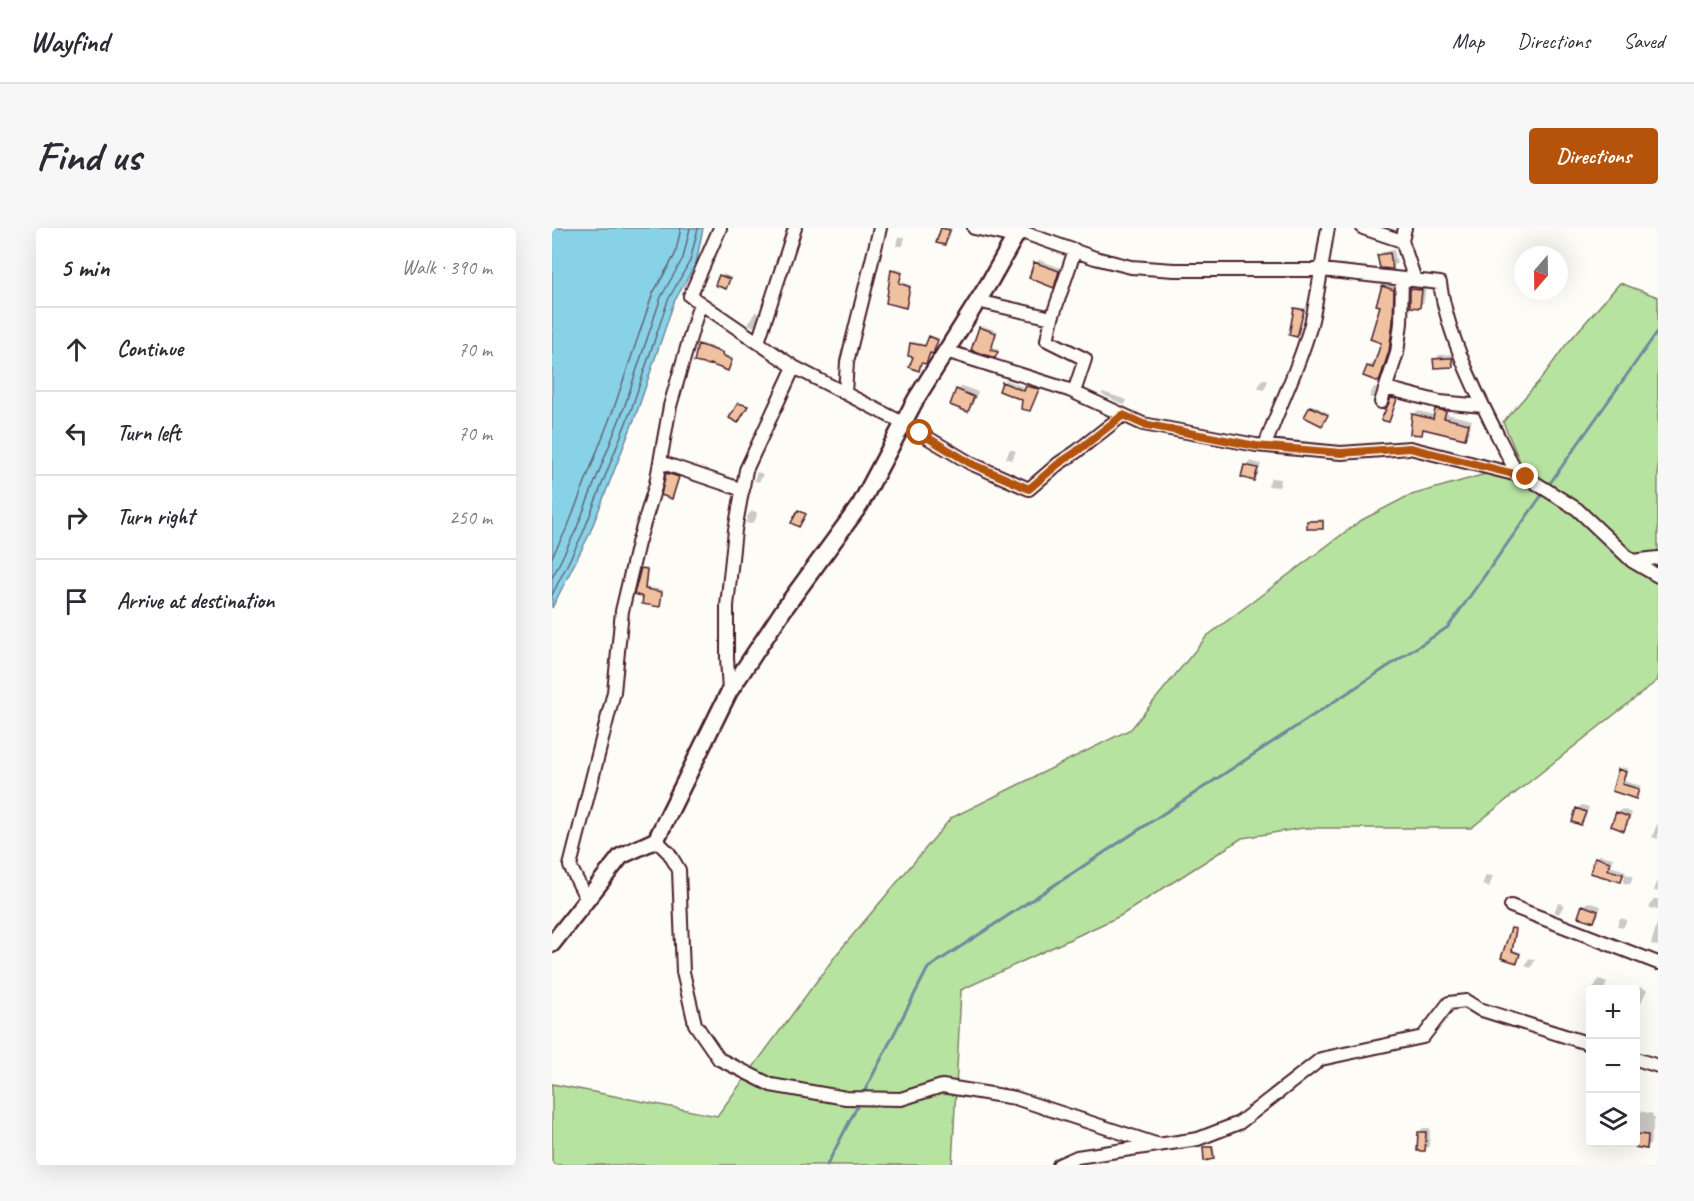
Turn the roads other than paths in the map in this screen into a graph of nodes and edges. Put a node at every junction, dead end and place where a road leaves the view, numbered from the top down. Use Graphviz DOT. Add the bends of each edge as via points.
graph roads {
  1 [pos="720,228"];
  2 [pos="795,228"];
  3 [pos="880,228"];
  4 [pos="974,228"];
  5 [pos="1328,228"];
  6 [pos="1364,228"];
  7 [pos="1018,232"];
  8 [pos="1404,234"];
  9 [pos="1075,250"];
  10 [pos="1322,270"];
  11 [pos="1408,280"];
  12 [pos="977,301"];
  13 [pos="700,303"];
  14 [pos="1052,318"];
  15 [pos="758,342"];
  16 [pos="946,351"];
  17 [pos="794,367"];
  18 [pos="1386,388"];
  19 [pos="1074,392"];
  20 [pos="845,393"];
  21 [pos="1382,402"];
  22 [pos="1483,406"];
  23 [pos="1123,415"];
  24 [pos="903,423"];
  25 [pos="1265,446"];
  26 [pos="660,462"];
  27 [pos="1516,474"];
  28 [pos="742,490"];
  29 [pos="1658,558"];
  30 [pos="1632,561"];
  31 [pos="1658,576"];
  32 [pos="729,692"];
  33 [pos="656,840"];
  34 [pos="587,900"];
  35 [pos="1511,906"];
  36 [pos="552,944"];
  37 [pos="1658,963"];
  38 [pos="1586,1043"];
  39 [pos="1640,1061"];
  40 [pos="1658,1066"];
  41 [pos="1159,1145"];
  42 [pos="1059,1165"];
  1 -- 13 [label="street" via="690,296"];
  2 -- 15 [label="street"];
  3 -- 20 [label="street" via="847,362"];
  4 -- 7 [label="street"];
  5 -- 10 [label="street"];
  6 -- 8 [label="street"];
  7 -- 9 [label="street"];
  7 -- 12 [label="street"];
  8 -- 11 [label="street"];
  9 -- 10 [label="street" via="1131,267"];
  9 -- 14 [label="street"];
  10 -- 11 [label="street"];
  10 -- 25 [label="street" via="1311,326"];
  11 -- 18 [label="street" via="1397,353"];
  11 -- 22 [label="street" via="1440,283 1443,307"];
  12 -- 14 [label="street"];
  12 -- 16 [label="street"];
  13 -- 15 [label="street"];
  13 -- 26 [label="street" via="670,406"];
  14 -- 19 [label="street" via="1047,340 1084,359"];
  15 -- 17 [label="street"];
  16 -- 19 [label="street"];
  16 -- 24 [label="street"];
  17 -- 20 [label="street"];
  17 -- 28 [label="street" via="746,470"];
  18 -- 21 [label="street"];
  18 -- 22 [label="street" via="1440,402"];
  19 -- 23 [label="street"];
  20 -- 24 [label="street"];
  22 -- 27 [label="street"];
  23 -- 24 [label="street" via="1029,489 970,463"];
  23 -- 25 [label="street" via="1143,424"];
  24 -- 32 [label="street" via="860,505"];
  25 -- 27 [label="street" via="1341,453 1410,448"];
  26 -- 28 [label="street"];
  26 -- 34 [label="street" via="622,611 614,692 570,866"];
  27 -- 30 [label="street" via="1577,509"];
  28 -- 32 [label="street" via="727,606"];
  29 -- 30 [label="street"];
  30 -- 31 [label="street"];
  32 -- 33 [label="street"];
  33 -- 34 [label="street" via="621,856"];
  33 -- 41 [label="street" via="679,870 683,972 695,1024 719,1059 771,1084 846,1098 901,1099 942,1086 1015,1098"];
  34 -- 36 [label="street"];
  35 -- 37 [label="street"];
  38 -- 41 [label="street" via="1479,1010 1466,1001 1449,1004 1423,1037 1321,1059 1239,1123 1198,1139"];
  39 -- 40 [label="street"];
  41 -- 42 [label="street" via="1077,1157"];
}
